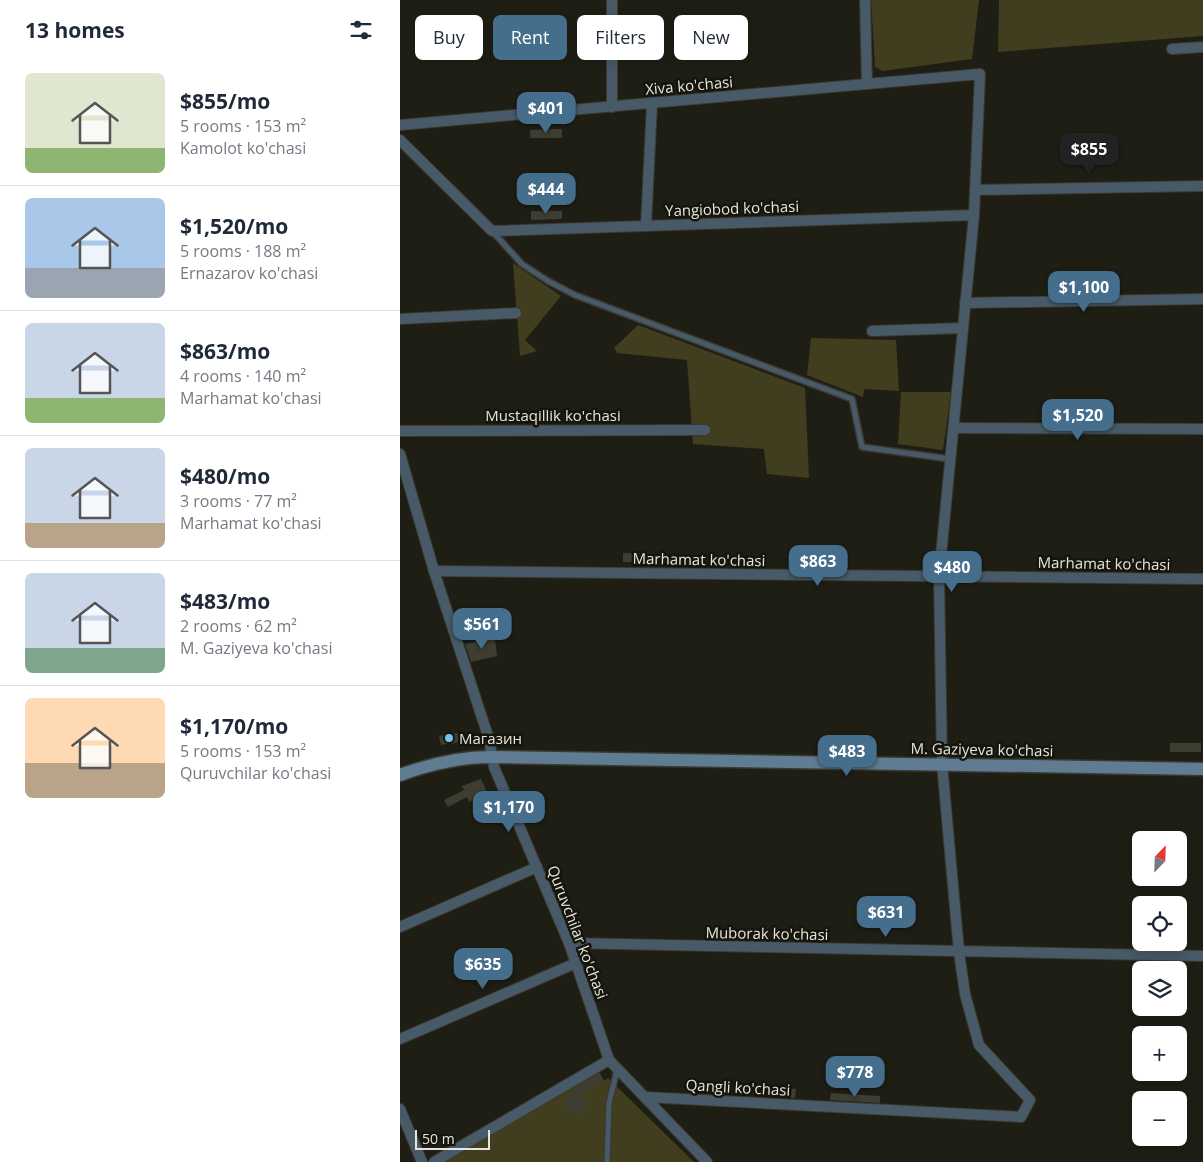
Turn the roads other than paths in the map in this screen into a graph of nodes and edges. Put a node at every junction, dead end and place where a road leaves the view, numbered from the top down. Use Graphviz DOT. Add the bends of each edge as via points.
graph roads {
  1 [pos="612,0"];
  2 [pos="865,0"];
  3 [pos="1203,47"];
  4 [pos="1172,49"];
  5 [pos="867,84"];
  6 [pos="652,103"];
  7 [pos="612,107"];
  8 [pos="400,125"];
  9 [pos="400,140"];
  10 [pos="1203,186"];
  11 [pos="975,190"];
  12 [pos="974,214"];
  13 [pos="646,226"];
  14 [pos="492,231"];
  15 [pos="1203,299"];
  16 [pos="966,303"];
  17 [pos="516,313"];
  18 [pos="400,319"];
  19 [pos="963,328"];
  20 [pos="872,331"];
  21 [pos="954,428"];
  22 [pos="1203,429"];
  23 [pos="705,430"];
  24 [pos="400,431"];
  25 [pos="400,454"];
  26 [pos="950,459"];
  27 [pos="403,478"];
  28 [pos="434,571"];
  29 [pos="939,576"];
  30 [pos="1203,579"];
  31 [pos="491,757"];
  32 [pos="942,764"];
  33 [pos="1203,769"];
  34 [pos="400,775"];
  35 [pos="537,867"];
  36 [pos="400,927"];
  37 [pos="569,943"];
  38 [pos="959,952"];
  39 [pos="1203,956"];
  40 [pos="576,963"];
  41 [pos="400,1039"];
  42 [pos="609,1060"];
  43 [pos="617,1069"];
  44 [pos="645,1097"];
  45 [pos="400,1109"];
  46 [pos="422,1162"];
  47 [pos="434,1162"];
  48 [pos="607,1162"];
  49 [pos="707,1162"];
  1 -- 7 [label="street"];
  2 -- 5 [label="street"];
  3 -- 4 [label="street"];
  5 -- 6 [label="street, Xiva ko'chasi"];
  5 -- 11 [label="street, Xiva ko'chasi" via="980,74"];
  6 -- 7 [label="street, Xiva ko'chasi"];
  6 -- 13 [label="street"];
  7 -- 8 [label="street, Xiva ko'chasi"];
  9 -- 14 [label="street"];
  10 -- 11 [label="street"];
  11 -- 12 [label="street"];
  12 -- 13 [label="street, Yangiobod ko'chasi"];
  12 -- 16 [label="street"];
  13 -- 14 [label="street, Yangiobod ko'chasi"];
  14 -- 26 [label="lane" via="522,264 575,295 852,399 862,447"];
  15 -- 16 [label="street"];
  16 -- 19 [label="street"];
  17 -- 18 [label="street"];
  19 -- 20 [label="street"];
  19 -- 21 [label="street"];
  21 -- 22 [label="street"];
  21 -- 26 [label="street"];
  23 -- 24 [label="street, Mustaqillik ko'chasi"];
  25 -- 27 [label="street, Quruvchilar ko'chasi"];
  26 -- 29 [label="street"];
  27 -- 28 [label="street, Quruvchilar ko'chasi"];
  28 -- 29 [label="street, Marhamat ko'chasi"];
  28 -- 31 [label="street, Quruvchilar ko'chasi" via="489,739"];
  29 -- 30 [label="street, Marhamat ko'chasi"];
  29 -- 32 [label="street"];
  31 -- 32 [label="street, M. Gaziyeva ko'chasi"];
  31 -- 34 [label="street, M. Gaziyeva ko'chasi" via="450,761"];
  31 -- 35 [label="street, Quruvchilar ko'chasi"];
  32 -- 33 [label="street, M. Gaziyeva ko'chasi"];
  32 -- 38 [label="street"];
  35 -- 36 [label="street"];
  35 -- 37 [label="street, Quruvchilar ko'chasi"];
  37 -- 38 [label="street, Muborak ko'chasi"];
  37 -- 40 [label="street, Quruvchilar ko'chasi"];
  38 -- 39 [label="street, Muborak ko'chasi"];
  38 -- 44 [label="street, Qangli ko'chasi" via="965,994 979,1045 1030,1100 1021,1117"];
  40 -- 41 [label="street"];
  40 -- 42 [label="street, Quruvchilar ko'chasi"];
  42 -- 43 [label="street, Quruvchilar ko'chasi"];
  42 -- 47 [label="street"];
  43 -- 44 [label="street, Quruvchilar ko'chasi"];
  43 -- 48 [label="lane" via="609,1103"];
  44 -- 49 [label="street, Quruvchilar ko'chasi"];
  45 -- 46 [label="street"];
}
